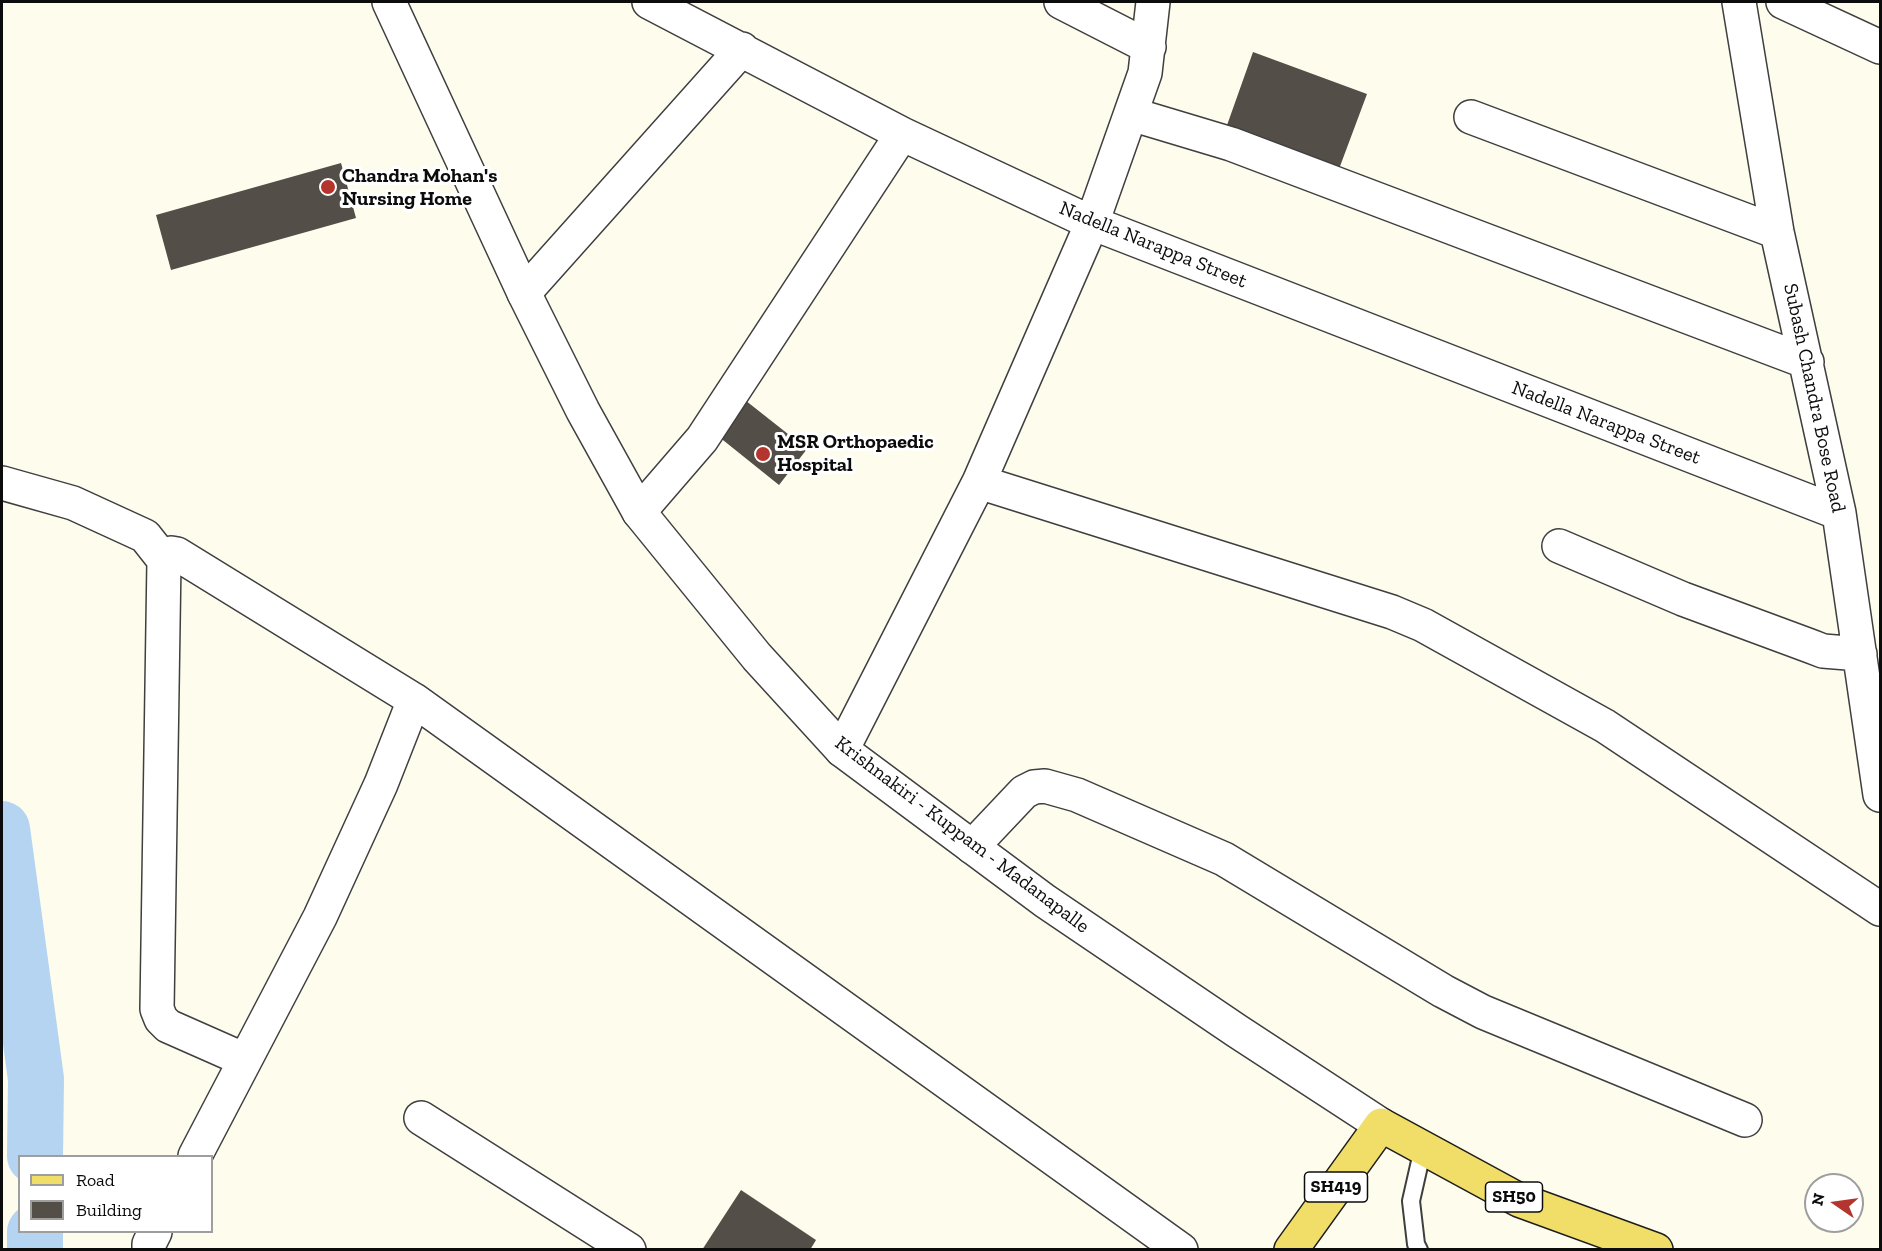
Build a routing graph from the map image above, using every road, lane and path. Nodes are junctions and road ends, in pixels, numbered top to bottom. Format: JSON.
{"nodes":[{"id":1,"x":389,"y":2,"type":"edge"},
{"id":2,"x":649,"y":2,"type":"edge"},
{"id":3,"x":1061,"y":2,"type":"edge"},
{"id":4,"x":1153,"y":2,"type":"edge"},
{"id":5,"x":1738,"y":2,"type":"edge"},
{"id":6,"x":1783,"y":2,"type":"edge"},
{"id":7,"x":1149,"y":47,"type":"junction"},
{"id":8,"x":1881,"y":47,"type":"edge"},
{"id":9,"x":741,"y":49,"type":"junction"},
{"id":10,"x":1131,"y":114,"type":"junction"},
{"id":11,"x":1471,"y":117,"type":"dead end"},
{"id":12,"x":902,"y":134,"type":"junction"},
{"id":13,"x":1092,"y":223,"type":"junction"},
{"id":14,"x":1777,"y":232,"type":"junction"},
{"id":15,"x":524,"y":293,"type":"junction"},
{"id":16,"x":1807,"y":363,"type":"junction"},
{"id":17,"x":979,"y":482,"type":"junction"},
{"id":18,"x":2,"y":483,"type":"edge"},
{"id":19,"x":639,"y":512,"type":"junction"},
{"id":20,"x":1839,"y":513,"type":"junction"},
{"id":21,"x":1559,"y":546,"type":"dead end"},
{"id":22,"x":164,"y":560,"type":"junction"},
{"id":23,"x":1860,"y":654,"type":"junction"},
{"id":24,"x":414,"y":700,"type":"junction"},
{"id":25,"x":842,"y":750,"type":"junction"},
{"id":26,"x":1881,"y":795,"type":"edge"},
{"id":27,"x":972,"y":847,"type":"junction"},
{"id":28,"x":1881,"y":909,"type":"edge"},
{"id":29,"x":245,"y":1060,"type":"junction"},
{"id":30,"x":421,"y":1118,"type":"dead end"},
{"id":31,"x":1745,"y":1120,"type":"dead end"},
{"id":32,"x":1381,"y":1125,"type":"junction"},
{"id":33,"x":1423,"y":1148,"type":"junction"},
{"id":34,"x":196,"y":1155,"type":"edge"},
{"id":35,"x":154,"y":1233,"type":"edge"},
{"id":36,"x":149,"y":1250,"type":"edge"},
{"id":37,"x":629,"y":1250,"type":"edge"},
{"id":38,"x":1181,"y":1250,"type":"edge"},
{"id":39,"x":1292,"y":1250,"type":"edge"},
{"id":40,"x":1419,"y":1250,"type":"edge"},
{"id":41,"x":1656,"y":1250,"type":"edge"}],
"edges":[{"from":1,"to":15,"type":"street","name":"Krishnakiri - Kuppam - Madanapalle"},
{"from":2,"to":9,"type":"street","name":"Nadella Narappa Street"},
{"from":3,"to":7,"type":"street"},
{"from":4,"to":7,"type":"street"},
{"from":5,"to":14,"type":"street","name":"Subash Chandra Bose Road"},
{"from":6,"to":8,"type":"street"},
{"from":7,"to":10,"type":"street"},
{"from":9,"to":12,"type":"street","name":"Nadella Narappa Street"},
{"from":9,"to":15,"type":"street"},
{"from":10,"to":13,"type":"street"},
{"from":10,"to":16,"type":"street"},
{"from":11,"to":14,"type":"street"},
{"from":12,"to":13,"type":"street","name":"Nadella Narappa Street"},
{"from":12,"to":19,"type":"street"},
{"from":13,"to":17,"type":"street"},
{"from":13,"to":20,"type":"street","name":"Nadella Narappa Street"},
{"from":14,"to":16,"type":"street","name":"Subash Chandra Bose Road"},
{"from":15,"to":19,"type":"street","name":"Krishnakiri - Kuppam - Madanapalle"},
{"from":16,"to":20,"type":"street","name":"Subash Chandra Bose Road"},
{"from":17,"to":25,"type":"street"},
{"from":17,"to":28,"type":"street"},
{"from":18,"to":22,"type":"street"},
{"from":19,"to":25,"type":"street","name":"Krishnakiri - Kuppam - Madanapalle"},
{"from":20,"to":23,"type":"street","name":"Subash Chandra Bose Road"},
{"from":21,"to":23,"type":"street"},
{"from":22,"to":24,"type":"street"},
{"from":22,"to":29,"type":"street"},
{"from":23,"to":26,"type":"street","name":"Subash Chandra Bose Road"},
{"from":24,"to":29,"type":"street"},
{"from":24,"to":38,"type":"street"},
{"from":25,"to":27,"type":"street","name":"Krishnakiri - Kuppam - Madanapalle"},
{"from":27,"to":31,"type":"street"},
{"from":27,"to":32,"type":"street","name":"Krishnakiri - Kuppam - Madanapalle"},
{"from":29,"to":34,"type":"street"},
{"from":30,"to":37,"type":"street"},
{"from":32,"to":33,"type":"main road","name":"Krishnakiri - Kuppam - Madanapalle","number":"SH50"},
{"from":32,"to":39,"type":"main road","number":"SH419"},
{"from":33,"to":40,"type":"lane"},
{"from":33,"to":41,"type":"main road","name":"Krishnakiri - Kuppam - Madanapalle","number":"SH50"},
{"from":35,"to":36,"type":"street"}]}
